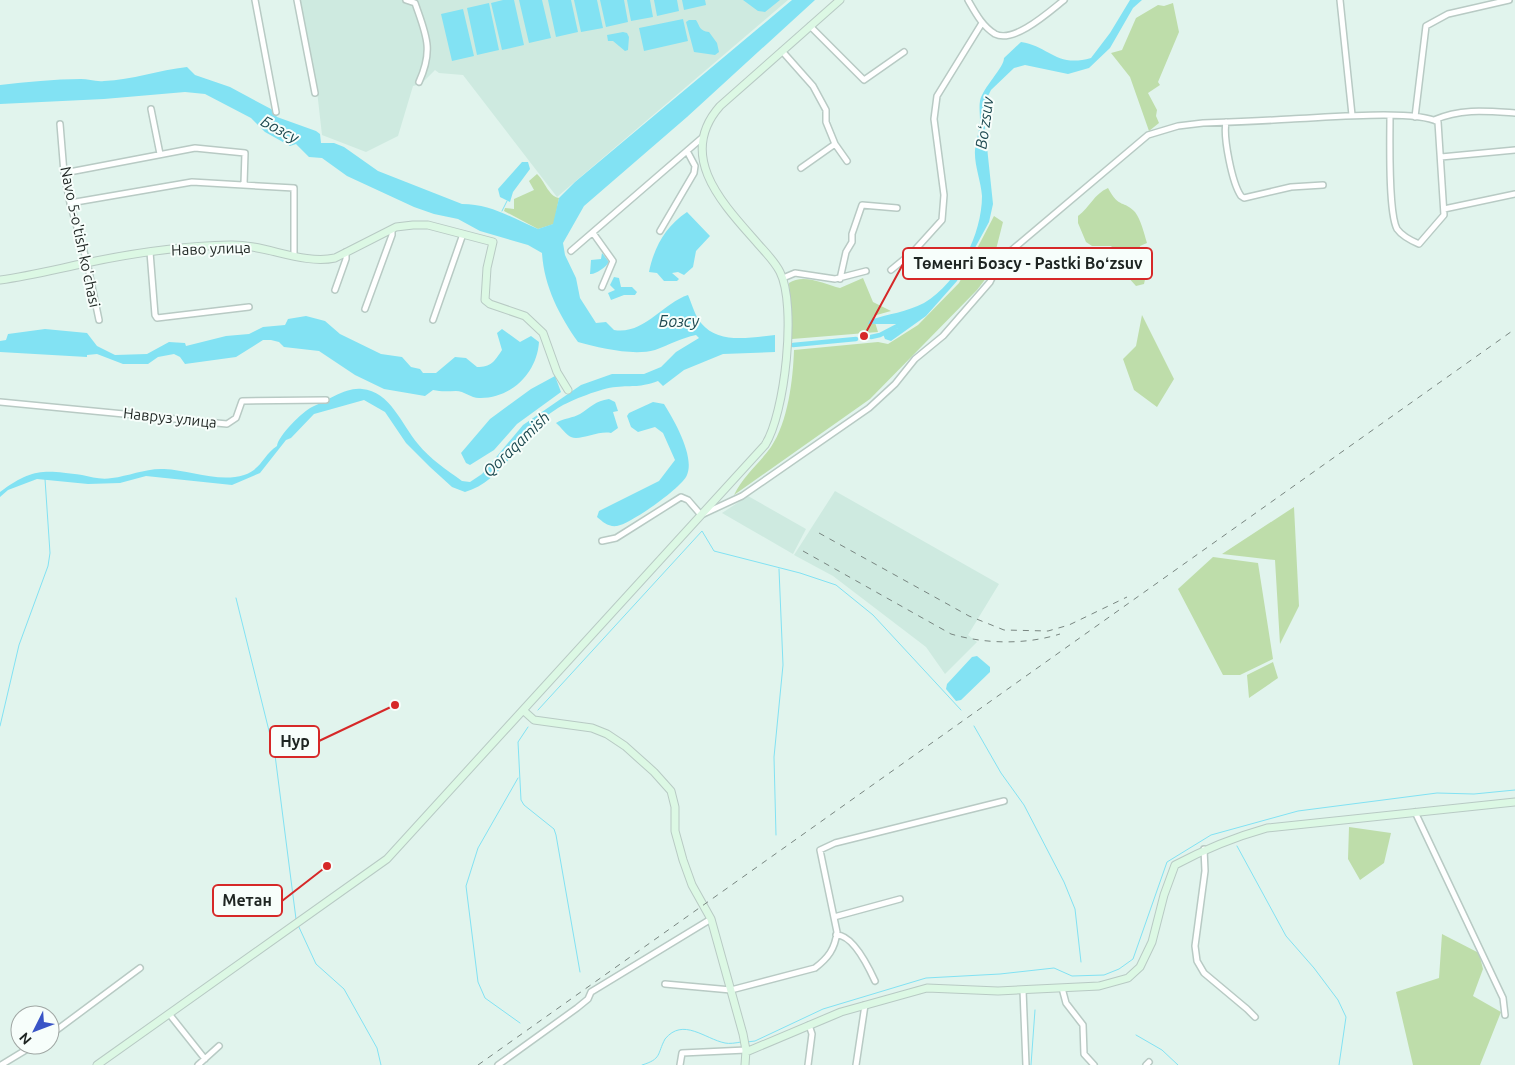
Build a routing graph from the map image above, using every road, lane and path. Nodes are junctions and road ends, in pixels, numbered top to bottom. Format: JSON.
{"nodes":[{"id":1,"x":255,"y":0,"type":"edge"},
{"id":2,"x":296,"y":0,"type":"edge"},
{"id":3,"x":406,"y":0,"type":"edge"},
{"id":4,"x":840,"y":0,"type":"edge"},
{"id":5,"x":968,"y":0,"type":"edge"},
{"id":6,"x":1064,"y":0,"type":"edge"},
{"id":7,"x":1340,"y":0,"type":"edge"},
{"id":8,"x":1473,"y":0,"type":"edge"},
{"id":9,"x":1509,"y":0,"type":"edge"},
{"id":10,"x":1472,"y":8,"type":"junction"},
{"id":11,"x":982,"y":23,"type":"junction"},
{"id":12,"x":810,"y":26,"type":"junction"},
{"id":13,"x":782,"y":50,"type":"junction"},
{"id":14,"x":904,"y":52,"type":"dead end"},
{"id":15,"x":419,"y":82,"type":"dead end"},
{"id":16,"x":315,"y":93,"type":"dead end"},
{"id":17,"x":151,"y":109,"type":"dead end"},
{"id":18,"x":276,"y":112,"type":"dead end"},
{"id":19,"x":1515,"y":113,"type":"edge"},
{"id":20,"x":1352,"y":115,"type":"junction"},
{"id":21,"x":1390,"y":116,"type":"junction"},
{"id":22,"x":1415,"y":117,"type":"junction"},
{"id":23,"x":1434,"y":120,"type":"junction"},
{"id":24,"x":1226,"y":122,"type":"junction"},
{"id":25,"x":60,"y":124,"type":"dead end"},
{"id":26,"x":703,"y":137,"type":"junction"},
{"id":27,"x":835,"y":144,"type":"junction"},
{"id":28,"x":1515,"y":150,"type":"edge"},
{"id":29,"x":687,"y":151,"type":"junction"},
{"id":30,"x":160,"y":154,"type":"junction"},
{"id":31,"x":1441,"y":157,"type":"junction"},
{"id":32,"x":847,"y":161,"type":"dead end"},
{"id":33,"x":801,"y":168,"type":"dead end"},
{"id":34,"x":64,"y":173,"type":"junction"},
{"id":35,"x":244,"y":184,"type":"junction"},
{"id":36,"x":1324,"y":185,"type":"dead end"},
{"id":37,"x":1515,"y":194,"type":"edge"},
{"id":38,"x":70,"y":203,"type":"junction"},
{"id":39,"x":897,"y":208,"type":"dead end"},
{"id":40,"x":1444,"y":209,"type":"junction"},
{"id":41,"x":392,"y":230,"type":"junction"},
{"id":42,"x":660,"y":231,"type":"dead end"},
{"id":43,"x":593,"y":233,"type":"junction"},
{"id":44,"x":463,"y":234,"type":"junction"},
{"id":45,"x":571,"y":251,"type":"dead end"},
{"id":46,"x":150,"y":252,"type":"junction"},
{"id":47,"x":346,"y":252,"type":"junction"},
{"id":48,"x":294,"y":254,"type":"junction"},
{"id":49,"x":87,"y":262,"type":"junction"},
{"id":50,"x":891,"y":270,"type":"dead end"},
{"id":51,"x":866,"y":271,"type":"dead end"},
{"id":52,"x":783,"y":278,"type":"junction"},
{"id":53,"x":840,"y":279,"type":"junction"},
{"id":54,"x":0,"y":280,"type":"edge"},
{"id":55,"x":602,"y":287,"type":"dead end"},
{"id":56,"x":334,"y":290,"type":"dead end"},
{"id":57,"x":249,"y":307,"type":"dead end"},
{"id":58,"x":365,"y":309,"type":"dead end"},
{"id":59,"x":98,"y":320,"type":"dead end"},
{"id":60,"x":433,"y":320,"type":"dead end"},
{"id":61,"x":568,"y":390,"type":"dead end"},
{"id":62,"x":326,"y":400,"type":"dead end"},
{"id":63,"x":0,"y":402,"type":"edge"},
{"id":64,"x":701,"y":515,"type":"junction"},
{"id":65,"x":602,"y":541,"type":"dead end"},
{"id":66,"x":524,"y":711,"type":"junction"},
{"id":67,"x":516,"y":720,"type":"junction"},
{"id":68,"x":534,"y":720,"type":"junction"},
{"id":69,"x":1004,"y":801,"type":"dead end"},
{"id":70,"x":1515,"y":802,"type":"edge"},
{"id":71,"x":1414,"y":812,"type":"junction"},
{"id":72,"x":1204,"y":849,"type":"junction"},
{"id":73,"x":900,"y":899,"type":"dead end"},
{"id":74,"x":834,"y":916,"type":"junction"},
{"id":75,"x":711,"y":919,"type":"junction"},
{"id":76,"x":836,"y":935,"type":"junction"},
{"id":77,"x":140,"y":968,"type":"dead end"},
{"id":78,"x":875,"y":981,"type":"dead end"},
{"id":79,"x":665,"y":984,"type":"dead end"},
{"id":80,"x":1062,"y":988,"type":"junction"},
{"id":81,"x":731,"y":990,"type":"junction"},
{"id":82,"x":1023,"y":990,"type":"junction"},
{"id":83,"x":864,"y":1005,"type":"junction"},
{"id":84,"x":170,"y":1015,"type":"junction"},
{"id":85,"x":1505,"y":1015,"type":"dead end"},
{"id":86,"x":1255,"y":1017,"type":"dead end"},
{"id":87,"x":809,"y":1025,"type":"junction"},
{"id":88,"x":60,"y":1028,"type":"edge"},
{"id":89,"x":218,"y":1046,"type":"dead end"},
{"id":90,"x":746,"y":1051,"type":"junction"},
{"id":91,"x":18,"y":1055,"type":"edge"},
{"id":92,"x":205,"y":1059,"type":"junction"},
{"id":93,"x":1,"y":1065,"type":"edge"},
{"id":94,"x":96,"y":1065,"type":"edge"},
{"id":95,"x":198,"y":1065,"type":"edge"},
{"id":96,"x":498,"y":1065,"type":"edge"},
{"id":97,"x":680,"y":1065,"type":"edge"},
{"id":98,"x":745,"y":1065,"type":"edge"},
{"id":99,"x":808,"y":1065,"type":"edge"},
{"id":100,"x":856,"y":1065,"type":"edge"},
{"id":101,"x":1026,"y":1065,"type":"edge"},
{"id":102,"x":1094,"y":1065,"type":"edge"}],
"edges":[{"from":1,"to":18,"type":"street"},
{"from":2,"to":16,"type":"street"},
{"from":3,"to":15,"type":"street"},
{"from":4,"to":12,"type":"main road"},
{"from":5,"to":11,"type":"street"},
{"from":6,"to":11,"type":"street"},
{"from":7,"to":20,"type":"street"},
{"from":8,"to":10,"type":"street"},
{"from":9,"to":10,"type":"street"},
{"from":10,"to":22,"type":"street"},
{"from":11,"to":50,"type":"street"},
{"from":12,"to":13,"type":"main road"},
{"from":12,"to":14,"type":"street"},
{"from":13,"to":26,"type":"main road"},
{"from":13,"to":27,"type":"street"},
{"from":17,"to":30,"type":"street"},
{"from":19,"to":23,"type":"street"},
{"from":20,"to":21,"type":"street"},
{"from":20,"to":24,"type":"street"},
{"from":21,"to":22,"type":"street"},
{"from":21,"to":40,"type":"street"},
{"from":22,"to":23,"type":"street"},
{"from":23,"to":31,"type":"street"},
{"from":24,"to":36,"type":"street"},
{"from":24,"to":64,"type":"street"},
{"from":25,"to":34,"type":"street","name":"Navo 5-o'tish ko'chasi"},
{"from":26,"to":29,"type":"street"},
{"from":26,"to":52,"type":"main road"},
{"from":27,"to":32,"type":"street"},
{"from":27,"to":33,"type":"street"},
{"from":28,"to":31,"type":"street"},
{"from":29,"to":42,"type":"street"},
{"from":29,"to":43,"type":"street"},
{"from":30,"to":34,"type":"street"},
{"from":30,"to":35,"type":"street"},
{"from":31,"to":40,"type":"street"},
{"from":34,"to":38,"type":"street","name":"Navo 5-o'tish ko'chasi"},
{"from":35,"to":38,"type":"street"},
{"from":35,"to":48,"type":"street"},
{"from":37,"to":40,"type":"street"},
{"from":38,"to":49,"type":"street","name":"Navo 5-o'tish ko'chasi"},
{"from":39,"to":53,"type":"street"},
{"from":41,"to":44,"type":"main road","name":"Наво улица"},
{"from":41,"to":47,"type":"main road","name":"Наво улица"},
{"from":41,"to":58,"type":"street"},
{"from":43,"to":45,"type":"street"},
{"from":43,"to":55,"type":"street"},
{"from":44,"to":60,"type":"street"},
{"from":44,"to":61,"type":"main road","name":"Наво улица"},
{"from":46,"to":48,"type":"main road","name":"Наво улица"},
{"from":46,"to":49,"type":"main road","name":"Наво улица"},
{"from":46,"to":57,"type":"street"},
{"from":47,"to":48,"type":"main road","name":"Наво улица"},
{"from":47,"to":56,"type":"street"},
{"from":49,"to":54,"type":"main road","name":"Наво улица"},
{"from":49,"to":59,"type":"street","name":"Navo 5-o'tish ko'chasi"},
{"from":51,"to":53,"type":"street"},
{"from":52,"to":53,"type":"street"},
{"from":52,"to":64,"type":"main road"},
{"from":62,"to":63,"type":"street","name":"Навруз улица"},
{"from":64,"to":65,"type":"street"},
{"from":64,"to":66,"type":"main road"},
{"from":66,"to":67,"type":"main road"},
{"from":66,"to":68,"type":"main road"},
{"from":67,"to":68,"type":"main road"},
{"from":67,"to":84,"type":"main road"},
{"from":68,"to":75,"type":"main road"},
{"from":69,"to":74,"type":"street"},
{"from":70,"to":71,"type":"main road"},
{"from":71,"to":72,"type":"main road"},
{"from":71,"to":85,"type":"street"},
{"from":72,"to":80,"type":"main road"},
{"from":72,"to":86,"type":"street"},
{"from":73,"to":74,"type":"street"},
{"from":74,"to":76,"type":"street"},
{"from":75,"to":81,"type":"main road"},
{"from":75,"to":96,"type":"street"},
{"from":76,"to":78,"type":"street"},
{"from":76,"to":81,"type":"street"},
{"from":77,"to":88,"type":"street"},
{"from":79,"to":81,"type":"street"},
{"from":80,"to":82,"type":"main road"},
{"from":80,"to":102,"type":"street"},
{"from":81,"to":90,"type":"main road"},
{"from":82,"to":83,"type":"main road"},
{"from":82,"to":101,"type":"street"},
{"from":83,"to":87,"type":"main road"},
{"from":83,"to":100,"type":"street"},
{"from":84,"to":92,"type":"street"},
{"from":84,"to":94,"type":"main road"},
{"from":87,"to":90,"type":"main road"},
{"from":87,"to":99,"type":"street"},
{"from":89,"to":92,"type":"street"},
{"from":90,"to":97,"type":"street"},
{"from":90,"to":98,"type":"main road"},
{"from":91,"to":93,"type":"street"},
{"from":92,"to":95,"type":"street"}]}
